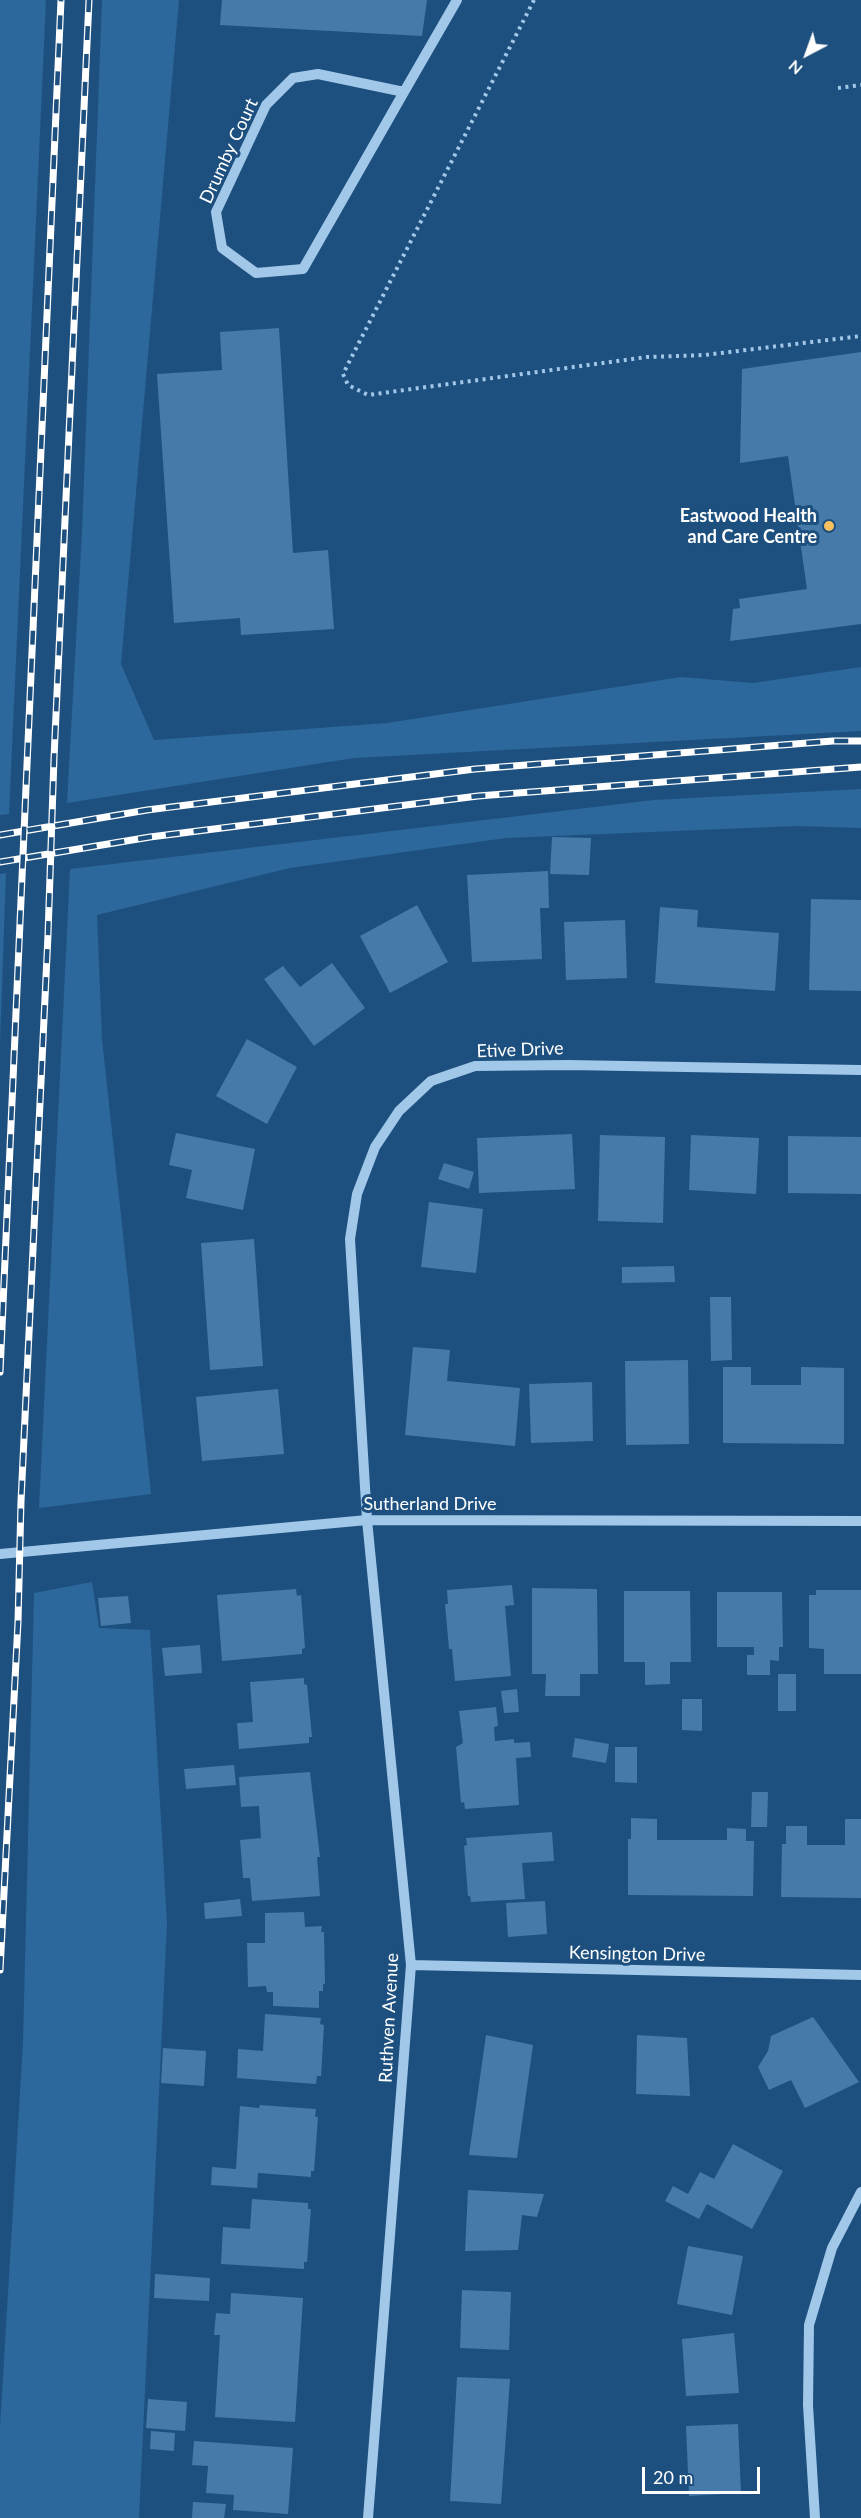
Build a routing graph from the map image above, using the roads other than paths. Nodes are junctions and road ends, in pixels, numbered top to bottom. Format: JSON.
{"nodes":[{"id":1,"x":457,"y":0,"type":"edge"},
{"id":2,"x":404,"y":93,"type":"junction"},
{"id":3,"x":861,"y":1070,"type":"edge"},
{"id":4,"x":367,"y":1520,"type":"junction"},
{"id":5,"x":861,"y":1521,"type":"edge"},
{"id":6,"x":0,"y":1554,"type":"edge"},
{"id":7,"x":411,"y":1965,"type":"junction"},
{"id":8,"x":861,"y":1976,"type":"edge"},
{"id":9,"x":861,"y":2192,"type":"edge"},
{"id":10,"x":368,"y":2518,"type":"edge"},
{"id":11,"x":815,"y":2518,"type":"edge"}],
"edges":[{"from":1,"to":2,"type":"street","name":"Drumby Court"},
{"from":2,"to":2,"type":"street","name":"Drumby Court"},
{"from":3,"to":4,"type":"street","name":"Etive Drive"},
{"from":4,"to":5,"type":"street","name":"Sutherland Drive"},
{"from":4,"to":6,"type":"street","name":"Sutherland Drive"},
{"from":4,"to":7,"type":"street","name":"Ruthven Avenue"},
{"from":7,"to":8,"type":"street","name":"Kensington Drive"},
{"from":7,"to":10,"type":"street","name":"Ruthven Avenue"},
{"from":9,"to":11,"type":"street"}]}
